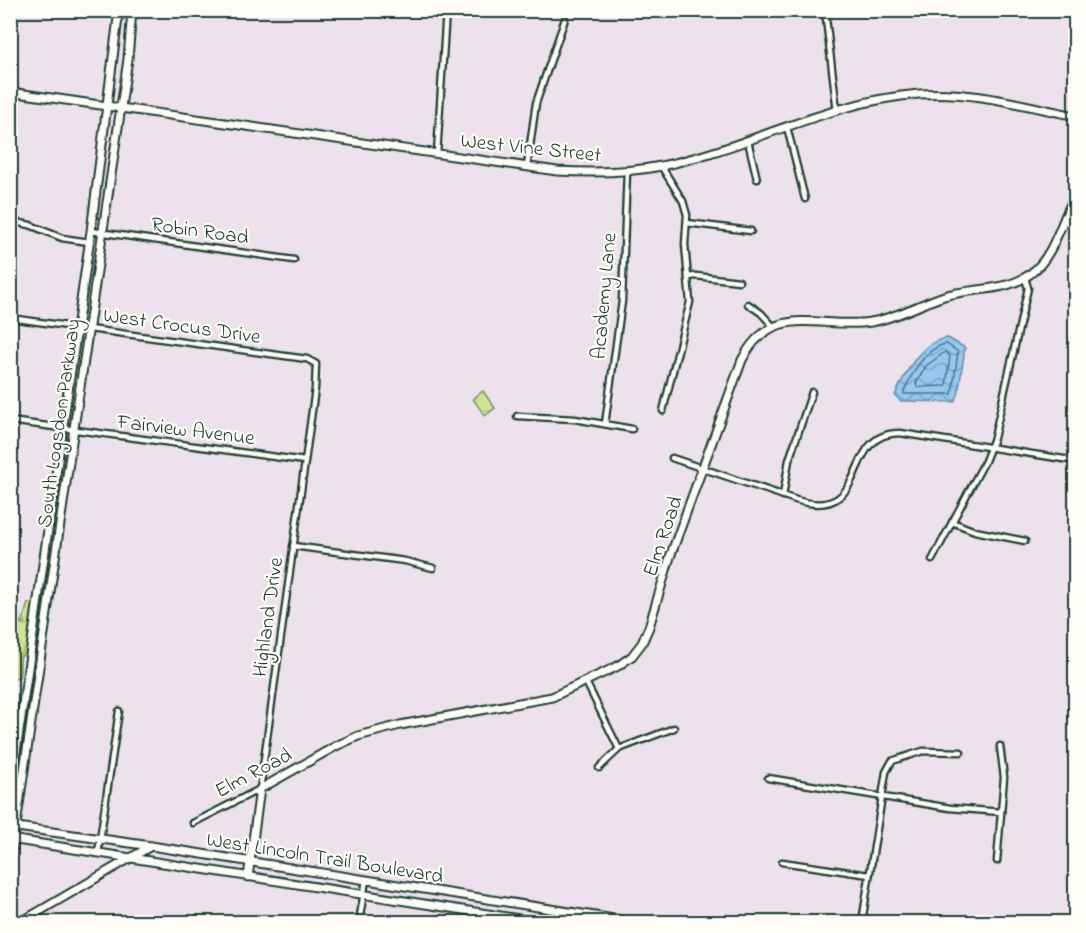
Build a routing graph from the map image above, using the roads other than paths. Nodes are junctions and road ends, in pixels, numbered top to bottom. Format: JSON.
{"nodes":[{"id":1,"x":119,"y":10,"type":"edge"},
{"id":2,"x":132,"y":10,"type":"edge"},
{"id":3,"x":446,"y":10,"type":"edge"},
{"id":4,"x":836,"y":10,"type":"edge"},
{"id":5,"x":825,"y":11,"type":"edge"},
{"id":6,"x":565,"y":19,"type":"dead end"},
{"id":7,"x":10,"y":92,"type":"edge"},
{"id":8,"x":107,"y":106,"type":"junction"},
{"id":9,"x":120,"y":108,"type":"junction"},
{"id":10,"x":837,"y":111,"type":"junction"},
{"id":11,"x":1076,"y":116,"type":"edge"},
{"id":12,"x":787,"y":127,"type":"junction"},
{"id":13,"x":748,"y":141,"type":"junction"},
{"id":14,"x":437,"y":154,"type":"junction"},
{"id":15,"x":661,"y":166,"type":"junction"},
{"id":16,"x":527,"y":167,"type":"junction"},
{"id":17,"x":627,"y":171,"type":"junction"},
{"id":18,"x":757,"y":179,"type":"dead end"},
{"id":19,"x":1076,"y":195,"type":"edge"},
{"id":20,"x":805,"y":199,"type":"dead end"},
{"id":21,"x":1072,"y":208,"type":"edge"},
{"id":22,"x":10,"y":222,"type":"edge"},
{"id":23,"x":687,"y":224,"type":"junction"},
{"id":24,"x":91,"y":231,"type":"junction"},
{"id":25,"x":751,"y":231,"type":"dead end"},
{"id":26,"x":101,"y":233,"type":"junction"},
{"id":27,"x":89,"y":242,"type":"junction"},
{"id":28,"x":294,"y":260,"type":"dead end"},
{"id":29,"x":688,"y":277,"type":"junction"},
{"id":30,"x":1025,"y":278,"type":"junction"},
{"id":31,"x":739,"y":281,"type":"dead end"},
{"id":32,"x":748,"y":304,"type":"dead end"},
{"id":33,"x":10,"y":318,"type":"edge"},
{"id":34,"x":773,"y":326,"type":"junction"},
{"id":35,"x":78,"y":327,"type":"junction"},
{"id":36,"x":88,"y":329,"type":"junction"},
{"id":37,"x":314,"y":362,"type":"joint"},
{"id":38,"x":812,"y":392,"type":"dead end"},
{"id":39,"x":663,"y":411,"type":"dead end"},
{"id":40,"x":518,"y":416,"type":"dead end"},
{"id":41,"x":10,"y":421,"type":"edge"},
{"id":42,"x":605,"y":424,"type":"junction"},
{"id":43,"x":632,"y":429,"type":"dead end"},
{"id":44,"x":63,"y":430,"type":"junction"},
{"id":45,"x":73,"y":431,"type":"junction"},
{"id":46,"x":991,"y":447,"type":"junction"},
{"id":47,"x":672,"y":458,"type":"dead end"},
{"id":48,"x":305,"y":461,"type":"junction"},
{"id":49,"x":1076,"y":461,"type":"edge"},
{"id":50,"x":703,"y":468,"type":"junction"},
{"id":51,"x":783,"y":496,"type":"junction"},
{"id":52,"x":952,"y":522,"type":"junction"},
{"id":53,"x":47,"y":536,"type":"junction"},
{"id":54,"x":59,"y":537,"type":"junction"},
{"id":55,"x":1025,"y":541,"type":"dead end"},
{"id":56,"x":293,"y":546,"type":"junction"},
{"id":57,"x":932,"y":560,"type":"dead end"},
{"id":58,"x":433,"y":568,"type":"dead end"},
{"id":59,"x":35,"y":625,"type":"junction"},
{"id":60,"x":45,"y":627,"type":"junction"},
{"id":61,"x":586,"y":682,"type":"junction"},
{"id":62,"x":119,"y":711,"type":"dead end"},
{"id":63,"x":674,"y":728,"type":"dead end"},
{"id":64,"x":1000,"y":746,"type":"dead end"},
{"id":65,"x":619,"y":749,"type":"junction"},
{"id":66,"x":961,"y":752,"type":"dead end"},
{"id":67,"x":598,"y":768,"type":"dead end"},
{"id":68,"x":768,"y":778,"type":"dead end"},
{"id":69,"x":260,"y":789,"type":"junction"},
{"id":70,"x":10,"y":794,"type":"edge"},
{"id":71,"x":883,"y":797,"type":"junction"},
{"id":72,"x":1001,"y":812,"type":"junction"},
{"id":73,"x":193,"y":823,"type":"dead end"},
{"id":74,"x":13,"y":827,"type":"edge"},
{"id":75,"x":12,"y":840,"type":"edge"},
{"id":76,"x":100,"y":840,"type":"junction"},
{"id":77,"x":151,"y":846,"type":"junction"},
{"id":78,"x":98,"y":853,"type":"junction"},
{"id":79,"x":133,"y":858,"type":"junction"},
{"id":80,"x":997,"y":861,"type":"dead end"},
{"id":81,"x":250,"y":862,"type":"junction"},
{"id":82,"x":782,"y":862,"type":"dead end"},
{"id":83,"x":10,"y":866,"type":"edge"},
{"id":84,"x":869,"y":875,"type":"junction"},
{"id":85,"x":248,"y":877,"type":"junction"},
{"id":86,"x":366,"y":880,"type":"junction"},
{"id":87,"x":364,"y":895,"type":"junction"},
{"id":88,"x":21,"y":922,"type":"edge"},
{"id":89,"x":359,"y":922,"type":"edge"},
{"id":90,"x":539,"y":922,"type":"edge"},
{"id":91,"x":633,"y":922,"type":"edge"},
{"id":92,"x":862,"y":922,"type":"edge"}],
"edges":[{"from":1,"to":8,"type":"main road","name":"South Logsdon Parkway"},
{"from":2,"to":9,"type":"main road","name":"South Logsdon Parkway"},
{"from":3,"to":14,"type":"street"},
{"from":4,"to":5,"type":"street"},
{"from":5,"to":10,"type":"street"},
{"from":6,"to":16,"type":"street"},
{"from":7,"to":8,"type":"main road","name":"West Vine Street"},
{"from":8,"to":9,"type":"main road","name":"West Vine Street"},
{"from":8,"to":24,"type":"main road","name":"South Logsdon Parkway"},
{"from":9,"to":14,"type":"main road","name":"West Vine Street"},
{"from":9,"to":26,"type":"main road","name":"South Logsdon Parkway"},
{"from":10,"to":11,"type":"main road","name":"West Vine Street"},
{"from":10,"to":12,"type":"main road","name":"West Vine Street"},
{"from":12,"to":13,"type":"main road","name":"West Vine Street"},
{"from":12,"to":20,"type":"street"},
{"from":13,"to":15,"type":"main road","name":"West Vine Street"},
{"from":13,"to":18,"type":"street"},
{"from":14,"to":16,"type":"main road","name":"West Vine Street"},
{"from":15,"to":17,"type":"main road","name":"West Vine Street"},
{"from":15,"to":23,"type":"street"},
{"from":16,"to":17,"type":"main road","name":"West Vine Street"},
{"from":17,"to":42,"type":"street","name":"Academy Lane"},
{"from":19,"to":21,"type":"main road"},
{"from":21,"to":30,"type":"main road"},
{"from":22,"to":27,"type":"street"},
{"from":23,"to":25,"type":"street"},
{"from":23,"to":29,"type":"street"},
{"from":24,"to":26,"type":"street","name":"Robin Road"},
{"from":24,"to":27,"type":"main road","name":"South Logsdon Parkway"},
{"from":26,"to":28,"type":"street","name":"Robin Road"},
{"from":26,"to":36,"type":"main road","name":"South Logsdon Parkway"},
{"from":27,"to":35,"type":"main road","name":"South Logsdon Parkway"},
{"from":29,"to":31,"type":"street"},
{"from":29,"to":39,"type":"street"},
{"from":30,"to":34,"type":"main road"},
{"from":30,"to":46,"type":"street"},
{"from":32,"to":34,"type":"street"},
{"from":33,"to":35,"type":"street","name":"West Crocus Drive"},
{"from":34,"to":50,"type":"main road","name":"Elm Road"},
{"from":35,"to":36,"type":"street","name":"West Crocus Drive"},
{"from":35,"to":44,"type":"main road","name":"South Logsdon Parkway"},
{"from":36,"to":37,"type":"street","name":"West Crocus Drive"},
{"from":36,"to":45,"type":"main road","name":"South Logsdon Parkway"},
{"from":37,"to":48,"type":"street","name":"Highland Drive"},
{"from":38,"to":51,"type":"street"},
{"from":40,"to":42,"type":"street"},
{"from":41,"to":44,"type":"street","name":"Fairview Avenue"},
{"from":42,"to":43,"type":"street"},
{"from":44,"to":45,"type":"street","name":"Fairview Avenue"},
{"from":44,"to":53,"type":"main road","name":"South Logsdon Parkway"},
{"from":45,"to":48,"type":"street","name":"Fairview Avenue"},
{"from":45,"to":54,"type":"main road","name":"South Logsdon Parkway"},
{"from":46,"to":49,"type":"street"},
{"from":46,"to":51,"type":"street"},
{"from":46,"to":52,"type":"street"},
{"from":47,"to":50,"type":"street"},
{"from":48,"to":56,"type":"street","name":"Highland Drive"},
{"from":50,"to":51,"type":"street"},
{"from":50,"to":61,"type":"main road","name":"Elm Road"},
{"from":52,"to":55,"type":"street"},
{"from":52,"to":57,"type":"street"},
{"from":53,"to":54,"type":"street"},
{"from":53,"to":59,"type":"main road","name":"South Logsdon Parkway"},
{"from":54,"to":60,"type":"main road","name":"South Logsdon Parkway"},
{"from":56,"to":58,"type":"street"},
{"from":56,"to":69,"type":"street","name":"Highland Drive"},
{"from":59,"to":60,"type":"street"},
{"from":59,"to":70,"type":"main road","name":"South Logsdon Parkway"},
{"from":60,"to":74,"type":"main road","name":"South Logsdon Parkway"},
{"from":61,"to":65,"type":"street"},
{"from":61,"to":69,"type":"main road","name":"Elm Road"},
{"from":62,"to":76,"type":"street"},
{"from":63,"to":65,"type":"street"},
{"from":64,"to":72,"type":"street"},
{"from":65,"to":67,"type":"street"},
{"from":66,"to":71,"type":"street"},
{"from":68,"to":71,"type":"street"},
{"from":69,"to":73,"type":"street","name":"Elm Road"},
{"from":69,"to":81,"type":"main road","name":"Highland Drive"},
{"from":71,"to":72,"type":"street"},
{"from":71,"to":84,"type":"street"},
{"from":72,"to":80,"type":"street"},
{"from":74,"to":75,"type":"main road","name":"South Logsdon Parkway"},
{"from":74,"to":76,"type":"main road","name":"West Lincoln Trail Boulevard"},
{"from":75,"to":78,"type":"main road","name":"West Lincoln Trail Boulevard"},
{"from":75,"to":83,"type":"main road","name":"South Logsdon Parkway"},
{"from":76,"to":77,"type":"main road","name":"West Lincoln Trail Boulevard"},
{"from":76,"to":78,"type":"street"},
{"from":77,"to":79,"type":"main road"},
{"from":77,"to":81,"type":"main road","name":"West Lincoln Trail Boulevard"},
{"from":78,"to":79,"type":"main road","name":"West Lincoln Trail Boulevard"},
{"from":79,"to":85,"type":"main road","name":"West Lincoln Trail Boulevard"},
{"from":79,"to":88,"type":"main road"},
{"from":81,"to":85,"type":"main road","name":"Highland Drive"},
{"from":81,"to":86,"type":"main road","name":"West Lincoln Trail Boulevard"},
{"from":82,"to":84,"type":"street"},
{"from":84,"to":92,"type":"street"},
{"from":85,"to":87,"type":"main road","name":"West Lincoln Trail Boulevard"},
{"from":86,"to":87,"type":"street"},
{"from":86,"to":91,"type":"main road","name":"West Lincoln Trail Boulevard"},
{"from":87,"to":89,"type":"street"},
{"from":87,"to":90,"type":"main road","name":"West Lincoln Trail Boulevard"}]}
